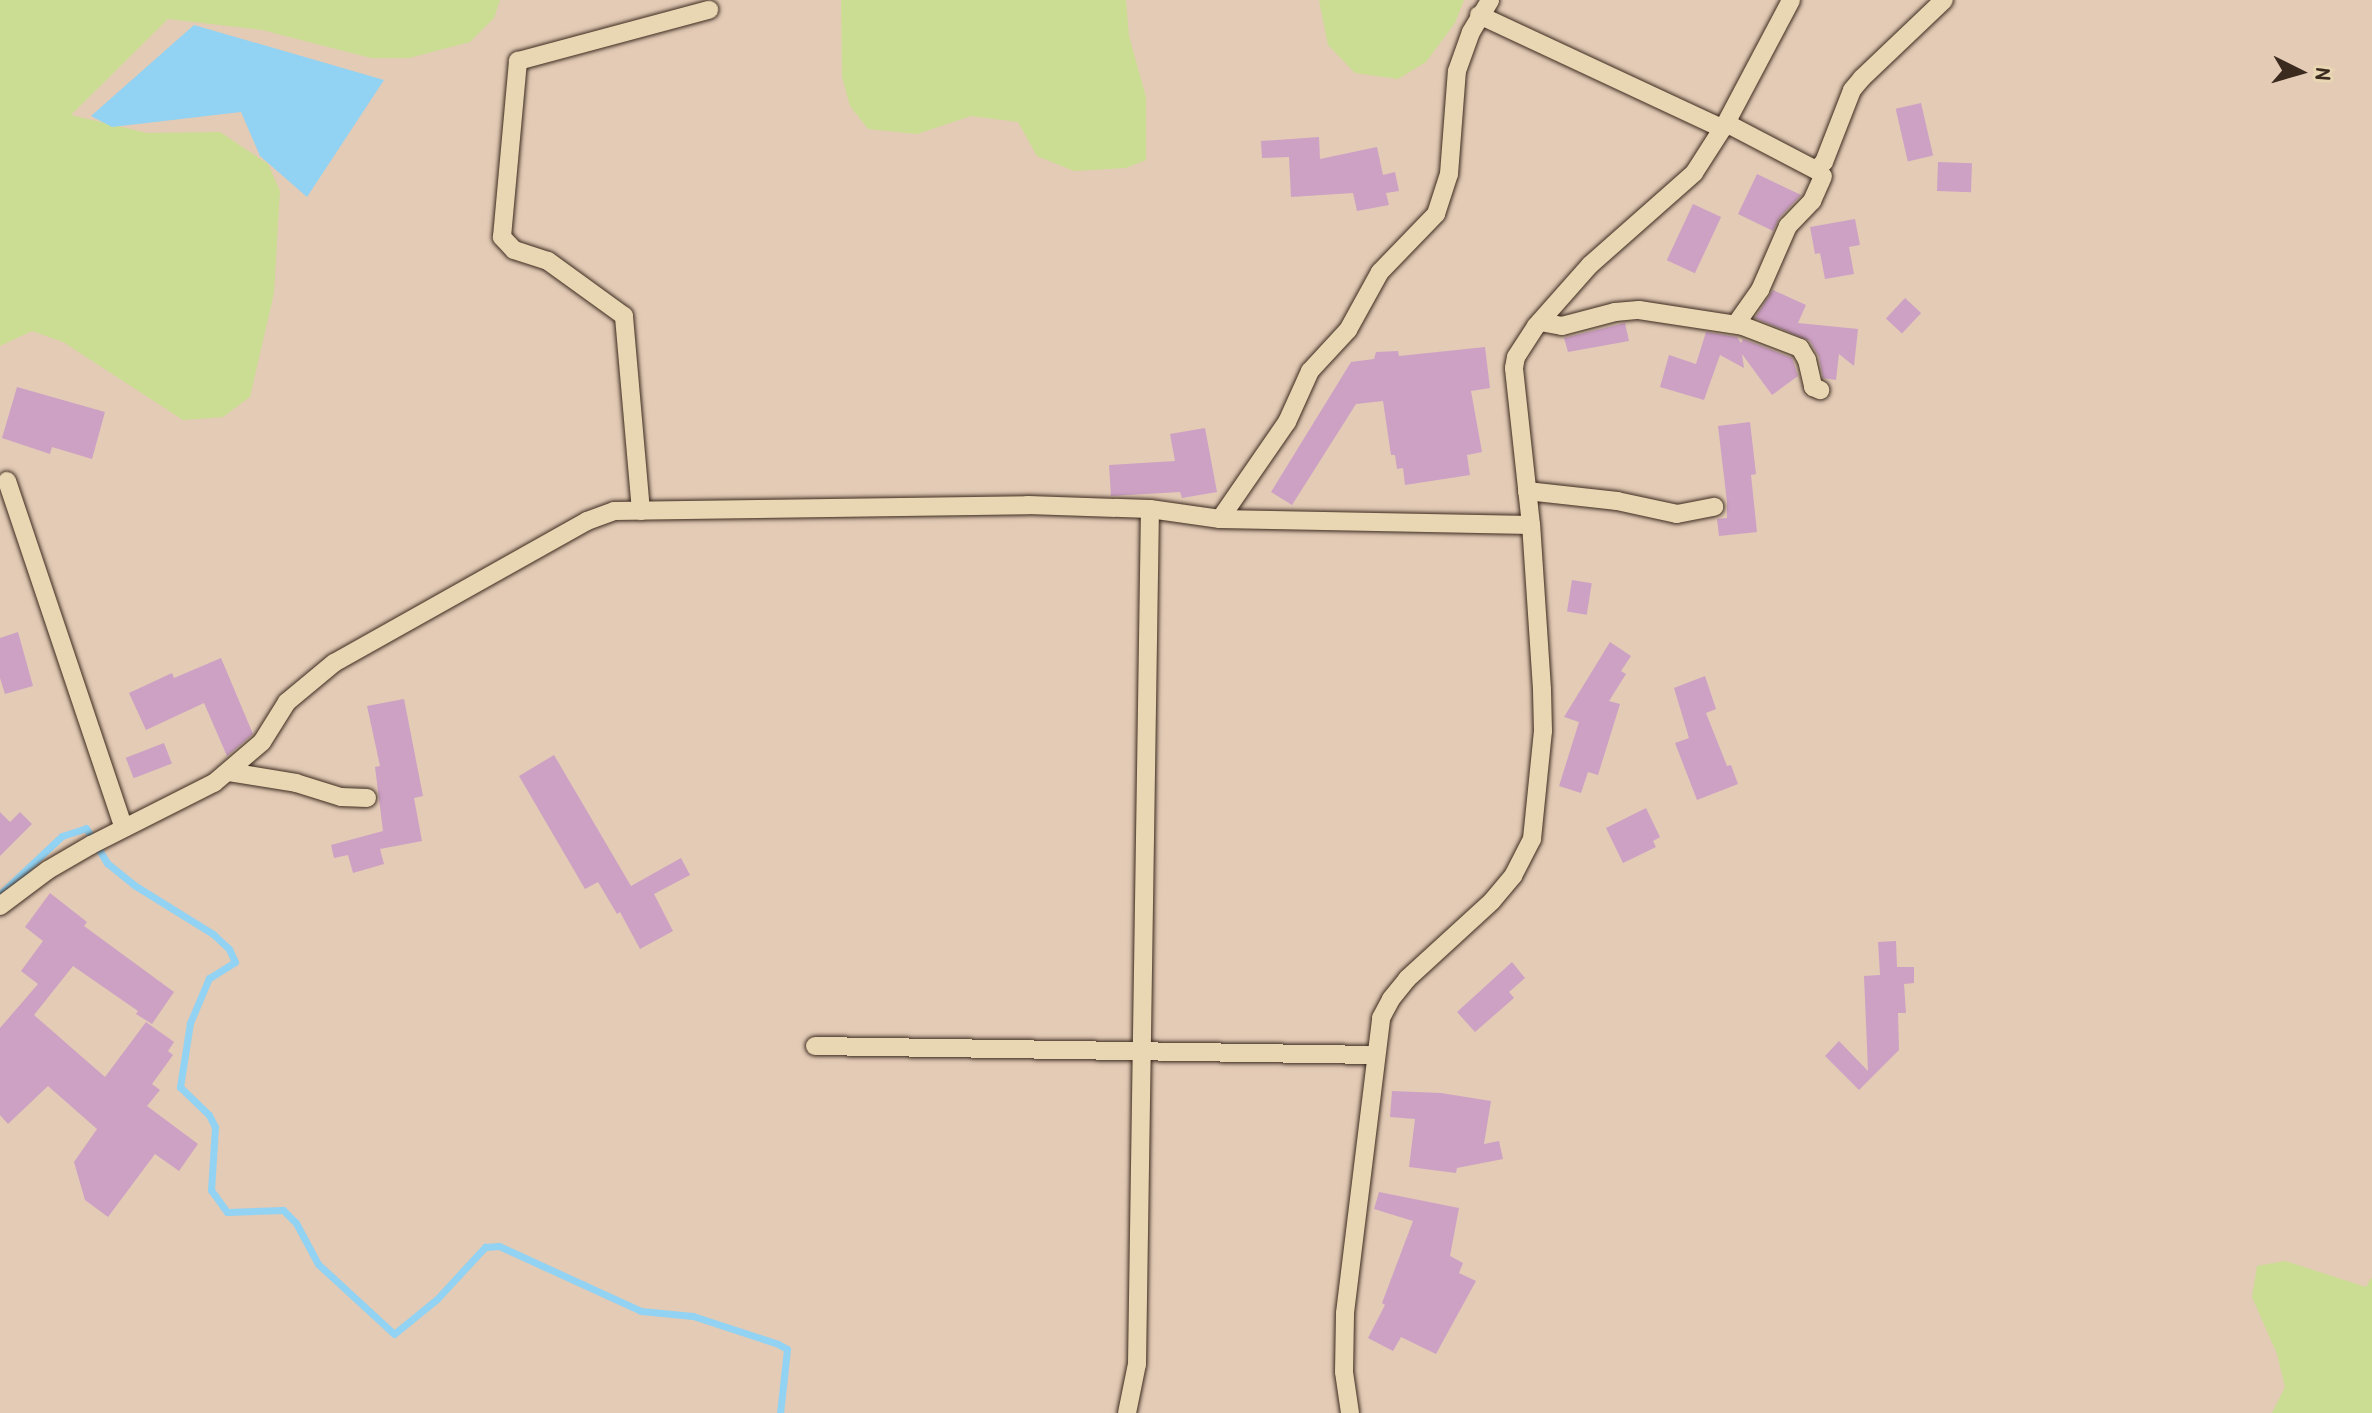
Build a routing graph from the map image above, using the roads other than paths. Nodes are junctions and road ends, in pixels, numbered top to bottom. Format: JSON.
{"nodes":[{"id":1,"x":1791,"y":0,"type":"edge"},
{"id":2,"x":1944,"y":0,"type":"edge"},
{"id":3,"x":1484,"y":8,"type":"edge"},
{"id":4,"x":709,"y":10,"type":"dead end"},
{"id":5,"x":1724,"y":126,"type":"junction"},
{"id":6,"x":1823,"y":176,"type":"dead end"},
{"id":7,"x":1540,"y":322,"type":"junction"},
{"id":8,"x":1736,"y":324,"type":"junction"},
{"id":9,"x":1820,"y":390,"type":"dead end"},
{"id":10,"x":7,"y":481,"type":"dead end"},
{"id":11,"x":1527,"y":491,"type":"junction"},
{"id":12,"x":1714,"y":507,"type":"dead end"},
{"id":13,"x":1150,"y":509,"type":"junction"},
{"id":14,"x":641,"y":511,"type":"junction"},
{"id":15,"x":1220,"y":519,"type":"junction"},
{"id":16,"x":1531,"y":525,"type":"junction"},
{"id":17,"x":229,"y":772,"type":"junction"},
{"id":18,"x":367,"y":798,"type":"dead end"},
{"id":19,"x":124,"y":828,"type":"junction"},
{"id":20,"x":0,"y":906,"type":"edge"},
{"id":21,"x":815,"y":1046,"type":"dead end"},
{"id":22,"x":1139,"y":1050,"type":"junction"},
{"id":23,"x":1374,"y":1055,"type":"junction"},
{"id":24,"x":1127,"y":1413,"type":"edge"},
{"id":25,"x":1350,"y":1413,"type":"edge"}],
"edges":[{"from":1,"to":5,"type":"street"},
{"from":2,"to":5,"type":"street"},
{"from":3,"to":5,"type":"street"},
{"from":3,"to":15,"type":"street"},
{"from":4,"to":14,"type":"street"},
{"from":5,"to":7,"type":"street"},
{"from":6,"to":8,"type":"street"},
{"from":7,"to":8,"type":"street"},
{"from":7,"to":11,"type":"street"},
{"from":8,"to":9,"type":"street"},
{"from":10,"to":19,"type":"street"},
{"from":11,"to":12,"type":"street"},
{"from":11,"to":16,"type":"street"},
{"from":13,"to":14,"type":"street"},
{"from":13,"to":15,"type":"street"},
{"from":13,"to":22,"type":"street"},
{"from":14,"to":17,"type":"street"},
{"from":15,"to":16,"type":"street"},
{"from":16,"to":23,"type":"street"},
{"from":17,"to":18,"type":"street"},
{"from":17,"to":19,"type":"street"},
{"from":19,"to":20,"type":"street"},
{"from":21,"to":22,"type":"street"},
{"from":22,"to":23,"type":"street"},
{"from":22,"to":24,"type":"street"},
{"from":23,"to":25,"type":"street"}]}
